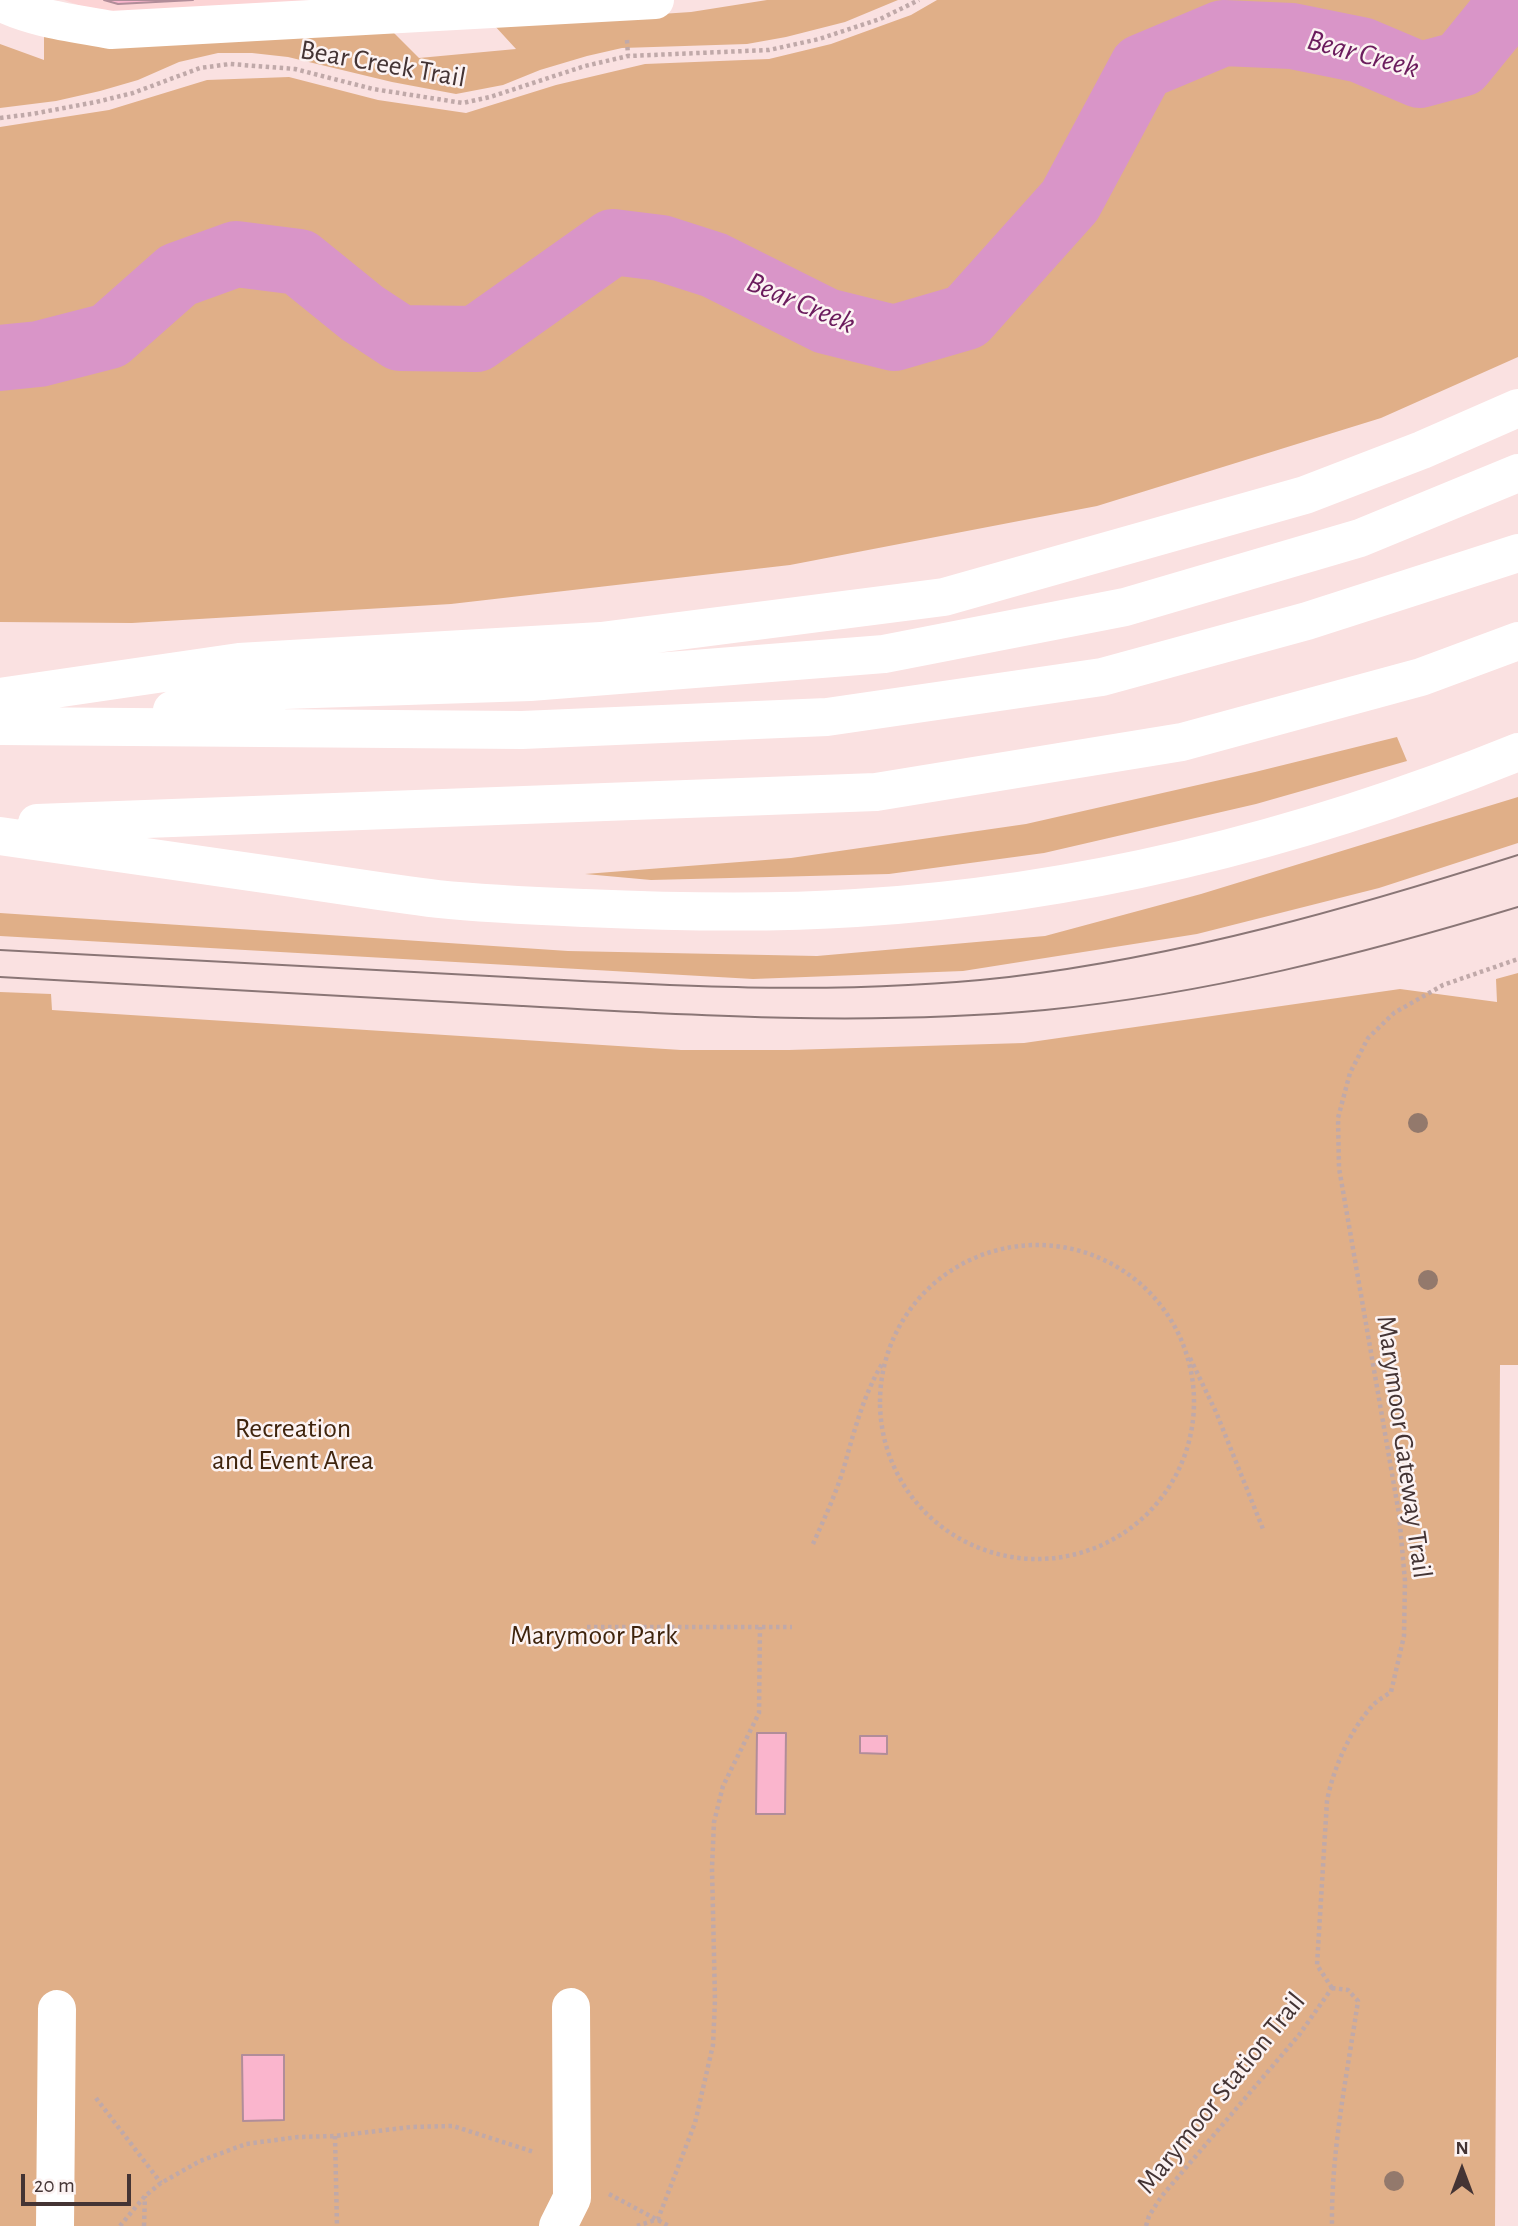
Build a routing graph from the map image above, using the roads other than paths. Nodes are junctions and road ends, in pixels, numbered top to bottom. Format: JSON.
{"nodes":[{"id":1,"x":655,"y":0,"type":"edge"},
{"id":2,"x":0,"y":2,"type":"edge"},
{"id":3,"x":1518,"y":408,"type":"edge"},
{"id":4,"x":1518,"y":473,"type":"edge"},
{"id":5,"x":1518,"y":552,"type":"edge"},
{"id":6,"x":1518,"y":641,"type":"edge"},
{"id":7,"x":0,"y":697,"type":"edge"},
{"id":8,"x":0,"y":726,"type":"edge"},
{"id":9,"x":77,"y":727,"type":"junction"},
{"id":10,"x":1518,"y":752,"type":"edge"},
{"id":11,"x":0,"y":824,"type":"edge"},
{"id":12,"x":0,"y":836,"type":"edge"},
{"id":13,"x":571,"y":2007,"type":"dead end"},
{"id":14,"x":57,"y":2009,"type":"dead end"},
{"id":15,"x":55,"y":2226,"type":"edge"},
{"id":16,"x":558,"y":2226,"type":"edge"}],
"edges":[{"from":1,"to":2,"type":"main road"},
{"from":3,"to":7,"type":"main road"},
{"from":4,"to":9,"type":"main road"},
{"from":5,"to":9,"type":"main road"},
{"from":6,"to":11,"type":"main road"},
{"from":8,"to":9,"type":"main road"},
{"from":10,"to":12,"type":"main road"},
{"from":13,"to":16,"type":"main road"},
{"from":14,"to":15,"type":"main road"}]}
